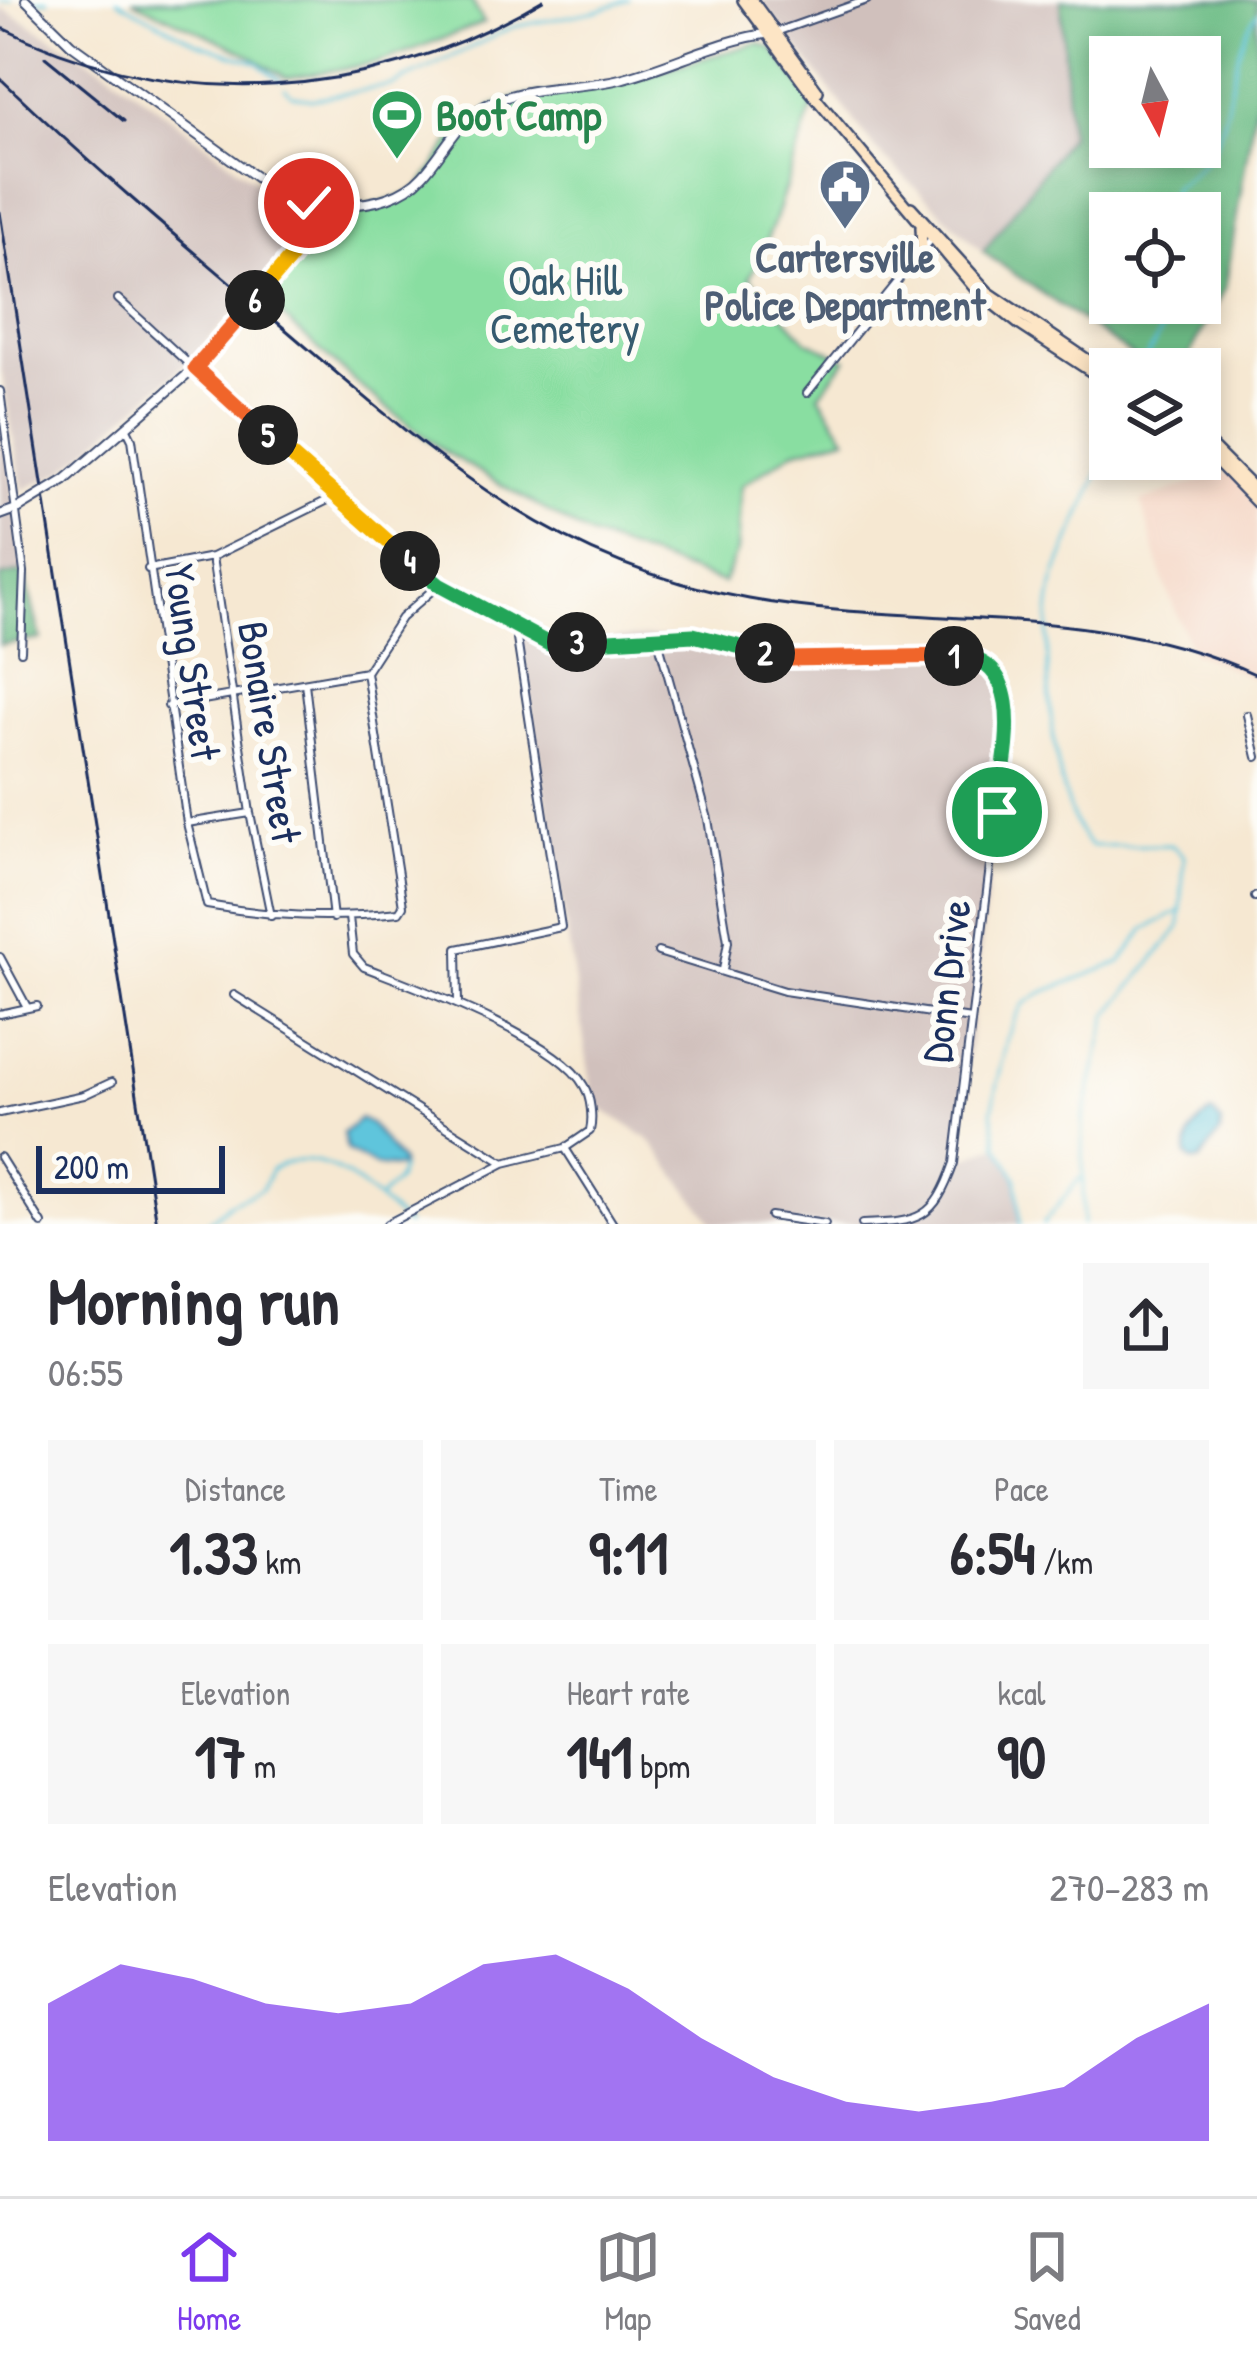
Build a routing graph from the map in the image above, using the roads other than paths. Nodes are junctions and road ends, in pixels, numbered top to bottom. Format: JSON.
{"nodes":[{"id":1,"x":26,"y":0,"type":"edge"},
{"id":2,"x":748,"y":0,"type":"edge"},
{"id":3,"x":867,"y":0,"type":"edge"},
{"id":4,"x":772,"y":33,"type":"junction"},
{"id":5,"x":890,"y":187,"type":"junction"},
{"id":6,"x":317,"y":205,"type":"junction"},
{"id":7,"x":921,"y":227,"type":"junction"},
{"id":8,"x":933,"y":237,"type":"junction"},
{"id":9,"x":922,"y":249,"type":"junction"},
{"id":10,"x":118,"y":299,"type":"dead end"},
{"id":11,"x":1089,"y":367,"type":"edge"},
{"id":12,"x":195,"y":368,"type":"junction"},
{"id":13,"x":0,"y":391,"type":"edge"},
{"id":14,"x":807,"y":393,"type":"dead end"},
{"id":15,"x":1,"y":409,"type":"edge"},
{"id":16,"x":126,"y":427,"type":"junction"},
{"id":17,"x":1221,"y":459,"type":"edge"},
{"id":18,"x":1221,"y":463,"type":"edge"},
{"id":19,"x":1257,"y":492,"type":"edge"},
{"id":20,"x":334,"y":497,"type":"junction"},
{"id":21,"x":1257,"y":503,"type":"edge"},
{"id":22,"x":16,"y":509,"type":"junction"},
{"id":23,"x":0,"y":514,"type":"edge"},
{"id":24,"x":212,"y":557,"type":"junction"},
{"id":25,"x":148,"y":569,"type":"junction"},
{"id":26,"x":439,"y":585,"type":"junction"},
{"id":27,"x":515,"y":626,"type":"junction"},
{"id":28,"x":657,"y":637,"type":"junction"},
{"id":29,"x":21,"y":652,"type":"dead end"},
{"id":30,"x":366,"y":672,"type":"junction"},
{"id":31,"x":305,"y":683,"type":"junction"},
{"id":32,"x":234,"y":695,"type":"junction"},
{"id":33,"x":168,"y":706,"type":"junction"},
{"id":34,"x":1246,"y":715,"type":"dead end"},
{"id":35,"x":1257,"y":757,"type":"edge"},
{"id":36,"x":250,"y":813,"type":"junction"},
{"id":37,"x":187,"y":823,"type":"junction"},
{"id":38,"x":271,"y":916,"type":"junction"},
{"id":39,"x":349,"y":917,"type":"junction"},
{"id":40,"x":333,"y":918,"type":"junction"},
{"id":41,"x":658,"y":952,"type":"dead end"},
{"id":42,"x":0,"y":957,"type":"edge"},
{"id":43,"x":723,"y":970,"type":"junction"},
{"id":44,"x":233,"y":994,"type":"dead end"},
{"id":45,"x":458,"y":1004,"type":"junction"},
{"id":46,"x":0,"y":1014,"type":"edge"},
{"id":47,"x":971,"y":1019,"type":"junction"},
{"id":48,"x":112,"y":1082,"type":"dead end"},
{"id":49,"x":0,"y":1113,"type":"edge"},
{"id":50,"x":565,"y":1148,"type":"junction"},
{"id":51,"x":0,"y":1157,"type":"edge"},
{"id":52,"x":504,"y":1163,"type":"junction"},
{"id":53,"x":770,"y":1216,"type":"dead end"},
{"id":54,"x":42,"y":1224,"type":"edge"},
{"id":55,"x":387,"y":1224,"type":"edge"},
{"id":56,"x":613,"y":1224,"type":"edge"},
{"id":57,"x":825,"y":1224,"type":"edge"},
{"id":58,"x":862,"y":1224,"type":"edge"}],
"edges":[{"from":1,"to":6,"type":"street"},
{"from":2,"to":4,"type":"main road"},
{"from":3,"to":4,"type":"street"},
{"from":4,"to":5,"type":"main road"},
{"from":4,"to":6,"type":"street"},
{"from":5,"to":7,"type":"main road"},
{"from":5,"to":8,"type":"main road"},
{"from":6,"to":12,"type":"street","bridge":true},
{"from":7,"to":8,"type":"main road"},
{"from":7,"to":9,"type":"main road"},
{"from":8,"to":9,"type":"street"},
{"from":8,"to":11,"type":"main road"},
{"from":9,"to":14,"type":"street"},
{"from":10,"to":12,"type":"street","name":"Donn Drive"},
{"from":12,"to":16,"type":"street"},
{"from":12,"to":20,"type":"street","name":"Donn Drive"},
{"from":13,"to":15,"type":"street"},
{"from":15,"to":22,"type":"street"},
{"from":16,"to":22,"type":"street","bridge":true},
{"from":16,"to":25,"type":"street","name":"Young Street"},
{"from":17,"to":19,"type":"main road"},
{"from":18,"to":21,"type":"main road"},
{"from":20,"to":24,"type":"street"},
{"from":20,"to":26,"type":"street","name":"Donn Drive"},
{"from":22,"to":23,"type":"street"},
{"from":22,"to":29,"type":"street"},
{"from":24,"to":25,"type":"street"},
{"from":24,"to":32,"type":"street","name":"Bonaire Street"},
{"from":25,"to":33,"type":"street","name":"Young Street"},
{"from":26,"to":27,"type":"street","name":"Donn Drive"},
{"from":26,"to":30,"type":"street"},
{"from":27,"to":28,"type":"street","name":"Donn Drive"},
{"from":27,"to":45,"type":"street"},
{"from":28,"to":43,"type":"street"},
{"from":28,"to":47,"type":"street","name":"Donn Drive"},
{"from":30,"to":31,"type":"street"},
{"from":30,"to":39,"type":"street"},
{"from":31,"to":32,"type":"street"},
{"from":31,"to":40,"type":"street"},
{"from":32,"to":33,"type":"street"},
{"from":32,"to":36,"type":"street","name":"Bonaire Street"},
{"from":33,"to":37,"type":"street","name":"Young Street"},
{"from":34,"to":35,"type":"street"},
{"from":36,"to":37,"type":"street"},
{"from":36,"to":38,"type":"street","name":"Bonaire Street"},
{"from":37,"to":38,"type":"street","name":"Young Street"},
{"from":38,"to":40,"type":"street"},
{"from":39,"to":40,"type":"street"},
{"from":39,"to":45,"type":"street"},
{"from":41,"to":43,"type":"street"},
{"from":42,"to":46,"type":"street"},
{"from":43,"to":47,"type":"street"},
{"from":44,"to":52,"type":"street"},
{"from":45,"to":50,"type":"street"},
{"from":47,"to":58,"type":"street","name":"Donn Drive"},
{"from":48,"to":49,"type":"street"},
{"from":50,"to":52,"type":"street"},
{"from":50,"to":56,"type":"street"},
{"from":51,"to":54,"type":"street"},
{"from":52,"to":55,"type":"street"},
{"from":53,"to":57,"type":"street"}]}
